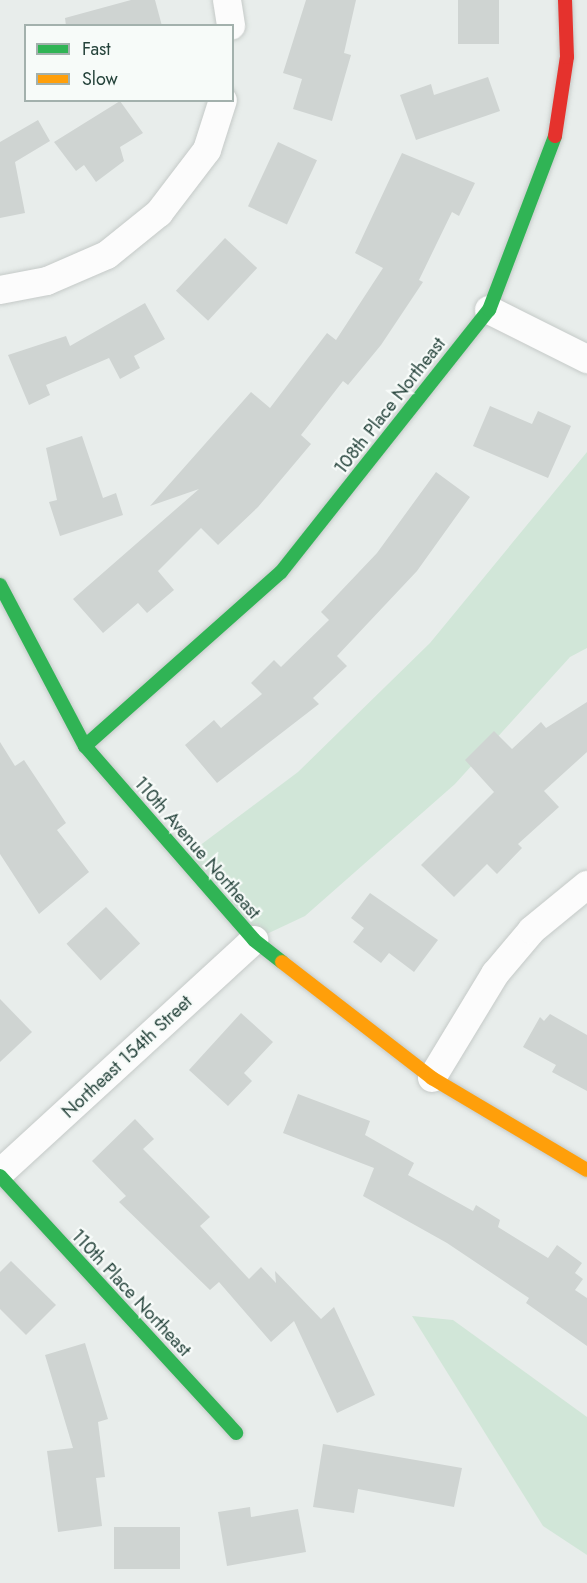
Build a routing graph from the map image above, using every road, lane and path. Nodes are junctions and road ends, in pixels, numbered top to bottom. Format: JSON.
{"nodes":[{"id":1,"x":227,"y":0,"type":"edge"},
{"id":2,"x":565,"y":0,"type":"edge"},
{"id":3,"x":231,"y":24,"type":"edge"},
{"id":4,"x":222,"y":102,"type":"edge"},
{"id":5,"x":0,"y":290,"type":"edge"},
{"id":6,"x":489,"y":310,"type":"junction"},
{"id":7,"x":587,"y":359,"type":"edge"},
{"id":8,"x":0,"y":585,"type":"edge"},
{"id":9,"x":85,"y":746,"type":"junction"},
{"id":10,"x":587,"y":885,"type":"edge"},
{"id":11,"x":254,"y":940,"type":"junction"},
{"id":12,"x":432,"y":1078,"type":"junction"},
{"id":13,"x":587,"y":1170,"type":"edge"},
{"id":14,"x":0,"y":1175,"type":"edge"},
{"id":15,"x":236,"y":1433,"type":"dead end"}],
"edges":[{"from":1,"to":3,"type":"street"},
{"from":2,"to":6,"type":"street","name":"108th Place Northeast"},
{"from":4,"to":5,"type":"street"},
{"from":6,"to":7,"type":"street"},
{"from":6,"to":9,"type":"street","name":"108th Place Northeast"},
{"from":8,"to":9,"type":"street","name":"110th Avenue Northeast"},
{"from":9,"to":11,"type":"street","name":"110th Avenue Northeast"},
{"from":10,"to":12,"type":"street"},
{"from":11,"to":12,"type":"street","name":"110th Avenue Northeast"},
{"from":11,"to":14,"type":"street","name":"Northeast 154th Street"},
{"from":12,"to":13,"type":"street","name":"110th Avenue Northeast"},
{"from":14,"to":15,"type":"street","name":"110th Place Northeast"}]}
